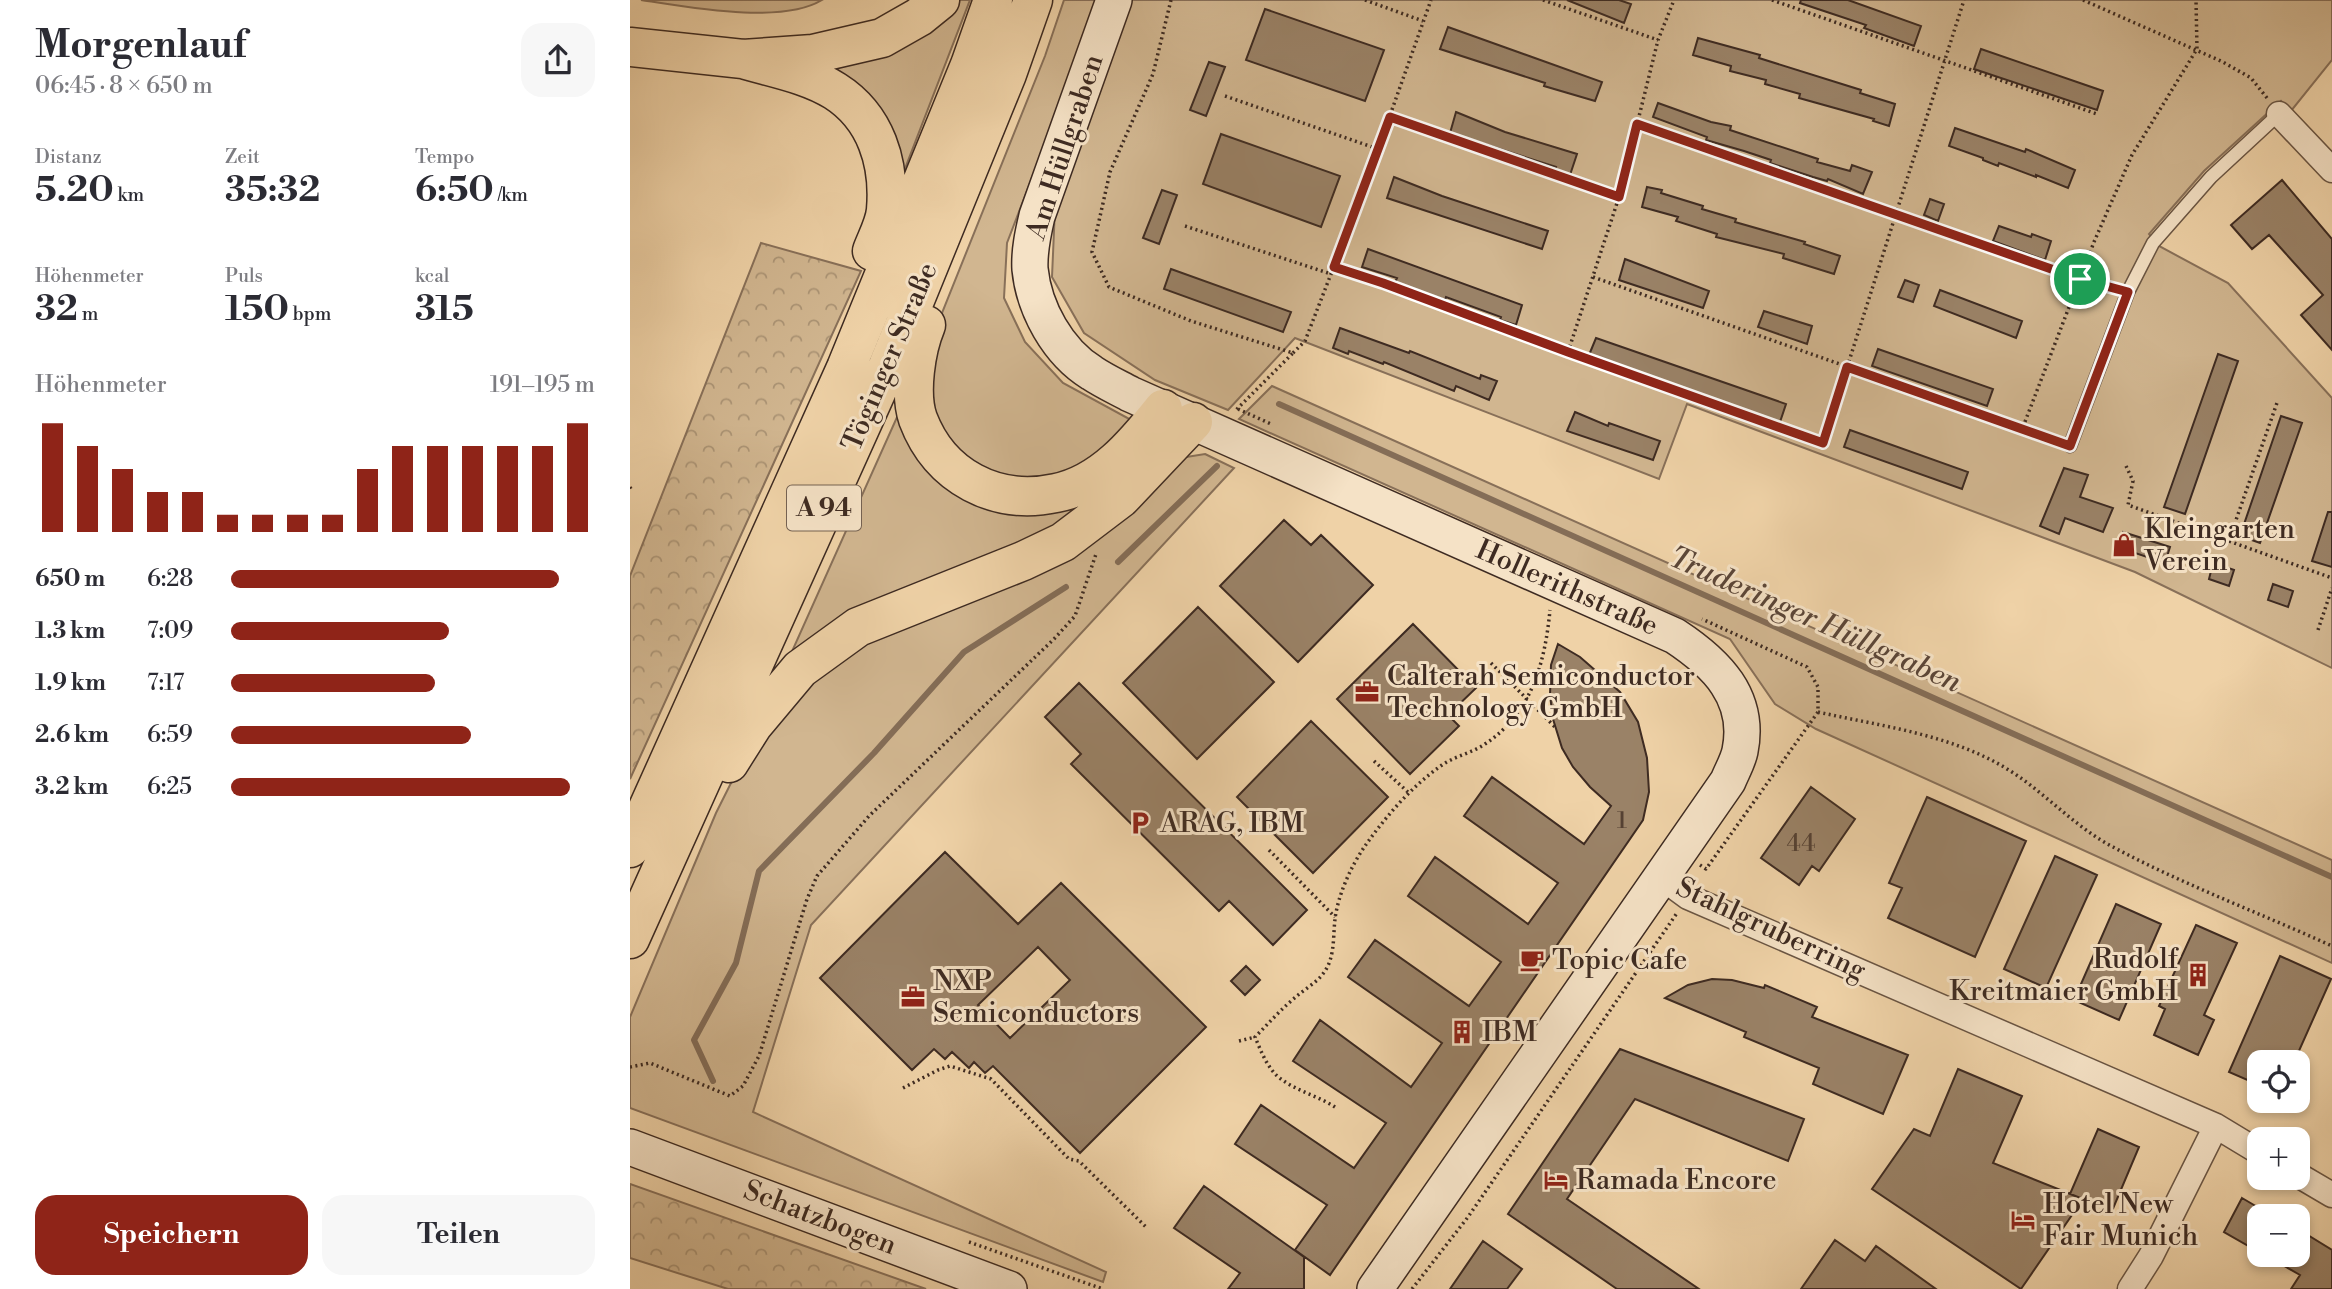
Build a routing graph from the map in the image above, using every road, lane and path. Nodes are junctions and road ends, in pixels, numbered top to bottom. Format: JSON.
{"nodes":[{"id":1,"x":940,"y":0,"type":"edge"},
{"id":2,"x":993,"y":0,"type":"edge"},
{"id":3,"x":1033,"y":0,"type":"edge"},
{"id":4,"x":1114,"y":0,"type":"edge"},
{"id":5,"x":1171,"y":0,"type":"edge"},
{"id":6,"x":1365,"y":0,"type":"edge"},
{"id":7,"x":1431,"y":0,"type":"edge"},
{"id":8,"x":1543,"y":0,"type":"edge"},
{"id":9,"x":1674,"y":0,"type":"edge"},
{"id":10,"x":1772,"y":0,"type":"edge"},
{"id":11,"x":1964,"y":0,"type":"edge"},
{"id":12,"x":2082,"y":0,"type":"edge"},
{"id":13,"x":2196,"y":0,"type":"edge"},
{"id":14,"x":1423,"y":21,"type":"junction"},
{"id":15,"x":1658,"y":40,"type":"junction"},
{"id":16,"x":630,"y":47,"type":"edge"},
{"id":17,"x":2197,"y":49,"type":"junction"},
{"id":18,"x":743,"y":59,"type":"junction"},
{"id":19,"x":1945,"y":60,"type":"junction"},
{"id":20,"x":1225,"y":96,"type":"dead end"},
{"id":21,"x":2097,"y":114,"type":"dead end"},
{"id":22,"x":2279,"y":114,"type":"junction"},
{"id":23,"x":1390,"y":117,"type":"junction"},
{"id":24,"x":989,"y":118,"type":"junction"},
{"id":25,"x":1637,"y":124,"type":"junction"},
{"id":26,"x":1378,"y":149,"type":"junction"},
{"id":27,"x":2332,"y":170,"type":"edge"},
{"id":28,"x":1619,"y":197,"type":"junction"},
{"id":29,"x":1896,"y":215,"type":"junction"},
{"id":30,"x":1185,"y":226,"type":"dead end"},
{"id":31,"x":1334,"y":267,"type":"junction"},
{"id":32,"x":1331,"y":274,"type":"junction"},
{"id":33,"x":1593,"y":277,"type":"junction"},
{"id":34,"x":2080,"y":279,"type":"junction"},
{"id":35,"x":2128,"y":292,"type":"junction"},
{"id":36,"x":1568,"y":352,"type":"junction"},
{"id":37,"x":1293,"y":353,"type":"junction"},
{"id":38,"x":1847,"y":367,"type":"junction"},
{"id":39,"x":846,"y":368,"type":"junction"},
{"id":40,"x":2278,"y":400,"type":"dead end"},
{"id":41,"x":1178,"y":416,"type":"junction"},
{"id":42,"x":1230,"y":416,"type":"dead end"},
{"id":43,"x":2022,"y":428,"type":"junction"},
{"id":44,"x":2070,"y":446,"type":"joint"},
{"id":45,"x":2126,"y":466,"type":"dead end"},
{"id":46,"x":2229,"y":540,"type":"junction"},
{"id":47,"x":1096,"y":552,"type":"dead end"},
{"id":48,"x":2332,"y":578,"type":"edge"},
{"id":49,"x":2332,"y":588,"type":"edge"},
{"id":50,"x":1550,"y":605,"type":"dead end"},
{"id":51,"x":2318,"y":630,"type":"dead end"},
{"id":52,"x":1491,"y":663,"type":"dead end"},
{"id":53,"x":1527,"y":700,"type":"junction"},
{"id":54,"x":1556,"y":728,"type":"dead end"},
{"id":55,"x":1374,"y":761,"type":"dead end"},
{"id":56,"x":1409,"y":793,"type":"junction"},
{"id":57,"x":630,"y":848,"type":"edge"},
{"id":58,"x":1269,"y":850,"type":"dead end"},
{"id":59,"x":1684,"y":874,"type":"junction"},
{"id":60,"x":651,"y":894,"type":"junction"},
{"id":61,"x":1335,"y":917,"type":"junction"},
{"id":62,"x":630,"y":939,"type":"edge"},
{"id":63,"x":2332,"y":946,"type":"edge"},
{"id":64,"x":1255,"y":1037,"type":"junction"},
{"id":65,"x":1239,"y":1041,"type":"dead end"},
{"id":66,"x":630,"y":1067,"type":"edge"},
{"id":67,"x":903,"y":1088,"type":"dead end"},
{"id":68,"x":1335,"y":1107,"type":"dead end"},
{"id":69,"x":2216,"y":1126,"type":"junction"},
{"id":70,"x":2247,"y":1145,"type":"edge"},
{"id":71,"x":630,"y":1147,"type":"edge"},
{"id":72,"x":2310,"y":1182,"type":"edge"},
{"id":73,"x":2332,"y":1195,"type":"edge"},
{"id":74,"x":1147,"y":1227,"type":"dead end"},
{"id":75,"x":1009,"y":1289,"type":"edge"},
{"id":76,"x":1375,"y":1289,"type":"edge"},
{"id":77,"x":1412,"y":1289,"type":"edge"},
{"id":78,"x":2130,"y":1289,"type":"edge"}],
"edges":[{"from":1,"to":18,"type":"highway"},
{"from":2,"to":39,"type":"highway","name":"Töginger Straße","number":"A 94"},
{"from":3,"to":24,"type":"highway","name":"Töginger Straße","number":"A 94"},
{"from":4,"to":41,"type":"main road","name":"Am Hüllgraben"},
{"from":5,"to":37,"type":"path"},
{"from":6,"to":14,"type":"path"},
{"from":7,"to":14,"type":"path"},
{"from":8,"to":15,"type":"path"},
{"from":9,"to":15,"type":"path"},
{"from":10,"to":19,"type":"path"},
{"from":11,"to":19,"type":"path"},
{"from":12,"to":17,"type":"path"},
{"from":13,"to":17,"type":"path"},
{"from":14,"to":23,"type":"path"},
{"from":15,"to":25,"type":"path"},
{"from":16,"to":18,"type":"highway"},
{"from":17,"to":22,"type":"path"},
{"from":17,"to":34,"type":"path"},
{"from":18,"to":39,"type":"highway"},
{"from":19,"to":21,"type":"path"},
{"from":19,"to":29,"type":"path"},
{"from":20,"to":26,"type":"path"},
{"from":22,"to":27,"type":"street"},
{"from":22,"to":35,"type":"lane"},
{"from":23,"to":26,"type":"path"},
{"from":23,"to":28,"type":"path"},
{"from":24,"to":41,"type":"highway"},
{"from":24,"to":60,"type":"highway","name":"Töginger Straße","number":"A 94"},
{"from":25,"to":28,"type":"path"},
{"from":25,"to":29,"type":"path"},
{"from":26,"to":31,"type":"path"},
{"from":28,"to":33,"type":"path"},
{"from":29,"to":34,"type":"path"},
{"from":29,"to":38,"type":"path"},
{"from":30,"to":32,"type":"path"},
{"from":31,"to":32,"type":"path"},
{"from":31,"to":36,"type":"path"},
{"from":32,"to":37,"type":"path"},
{"from":33,"to":36,"type":"path"},
{"from":33,"to":38,"type":"path"},
{"from":34,"to":35,"type":"path"},
{"from":34,"to":43,"type":"path"},
{"from":35,"to":44,"type":"lane"},
{"from":36,"to":38,"type":"path"},
{"from":37,"to":42,"type":"path"},
{"from":38,"to":43,"type":"path"},
{"from":39,"to":57,"type":"highway","name":"Töginger Straße","number":"A 94"},
{"from":40,"to":46,"type":"path"},
{"from":41,"to":59,"type":"main road","name":"Hollerithstraße"},
{"from":41,"to":60,"type":"highway"},
{"from":43,"to":44,"type":"path"},
{"from":45,"to":46,"type":"path"},
{"from":46,"to":48,"type":"path"},
{"from":47,"to":66,"type":"path"},
{"from":49,"to":51,"type":"path"},
{"from":50,"to":53,"type":"path"},
{"from":52,"to":53,"type":"path"},
{"from":53,"to":54,"type":"path"},
{"from":53,"to":56,"type":"path"},
{"from":55,"to":56,"type":"path"},
{"from":56,"to":61,"type":"path"},
{"from":58,"to":61,"type":"path"},
{"from":59,"to":63,"type":"path"},
{"from":59,"to":69,"type":"street","name":"Stahlgruberring"},
{"from":59,"to":76,"type":"main road","name":"Stahlgruberring"},
{"from":59,"to":77,"type":"path"},
{"from":60,"to":62,"type":"highway","name":"Töginger Straße","number":"A 94"},
{"from":61,"to":64,"type":"path"},
{"from":64,"to":65,"type":"path"},
{"from":64,"to":68,"type":"path"},
{"from":67,"to":74,"type":"path"},
{"from":69,"to":70,"type":"street","name":"Stahlgruberring"},
{"from":69,"to":78,"type":"street"},
{"from":71,"to":75,"type":"main road","name":"Schatzbogen"},
{"from":72,"to":73,"type":"street"}]}
